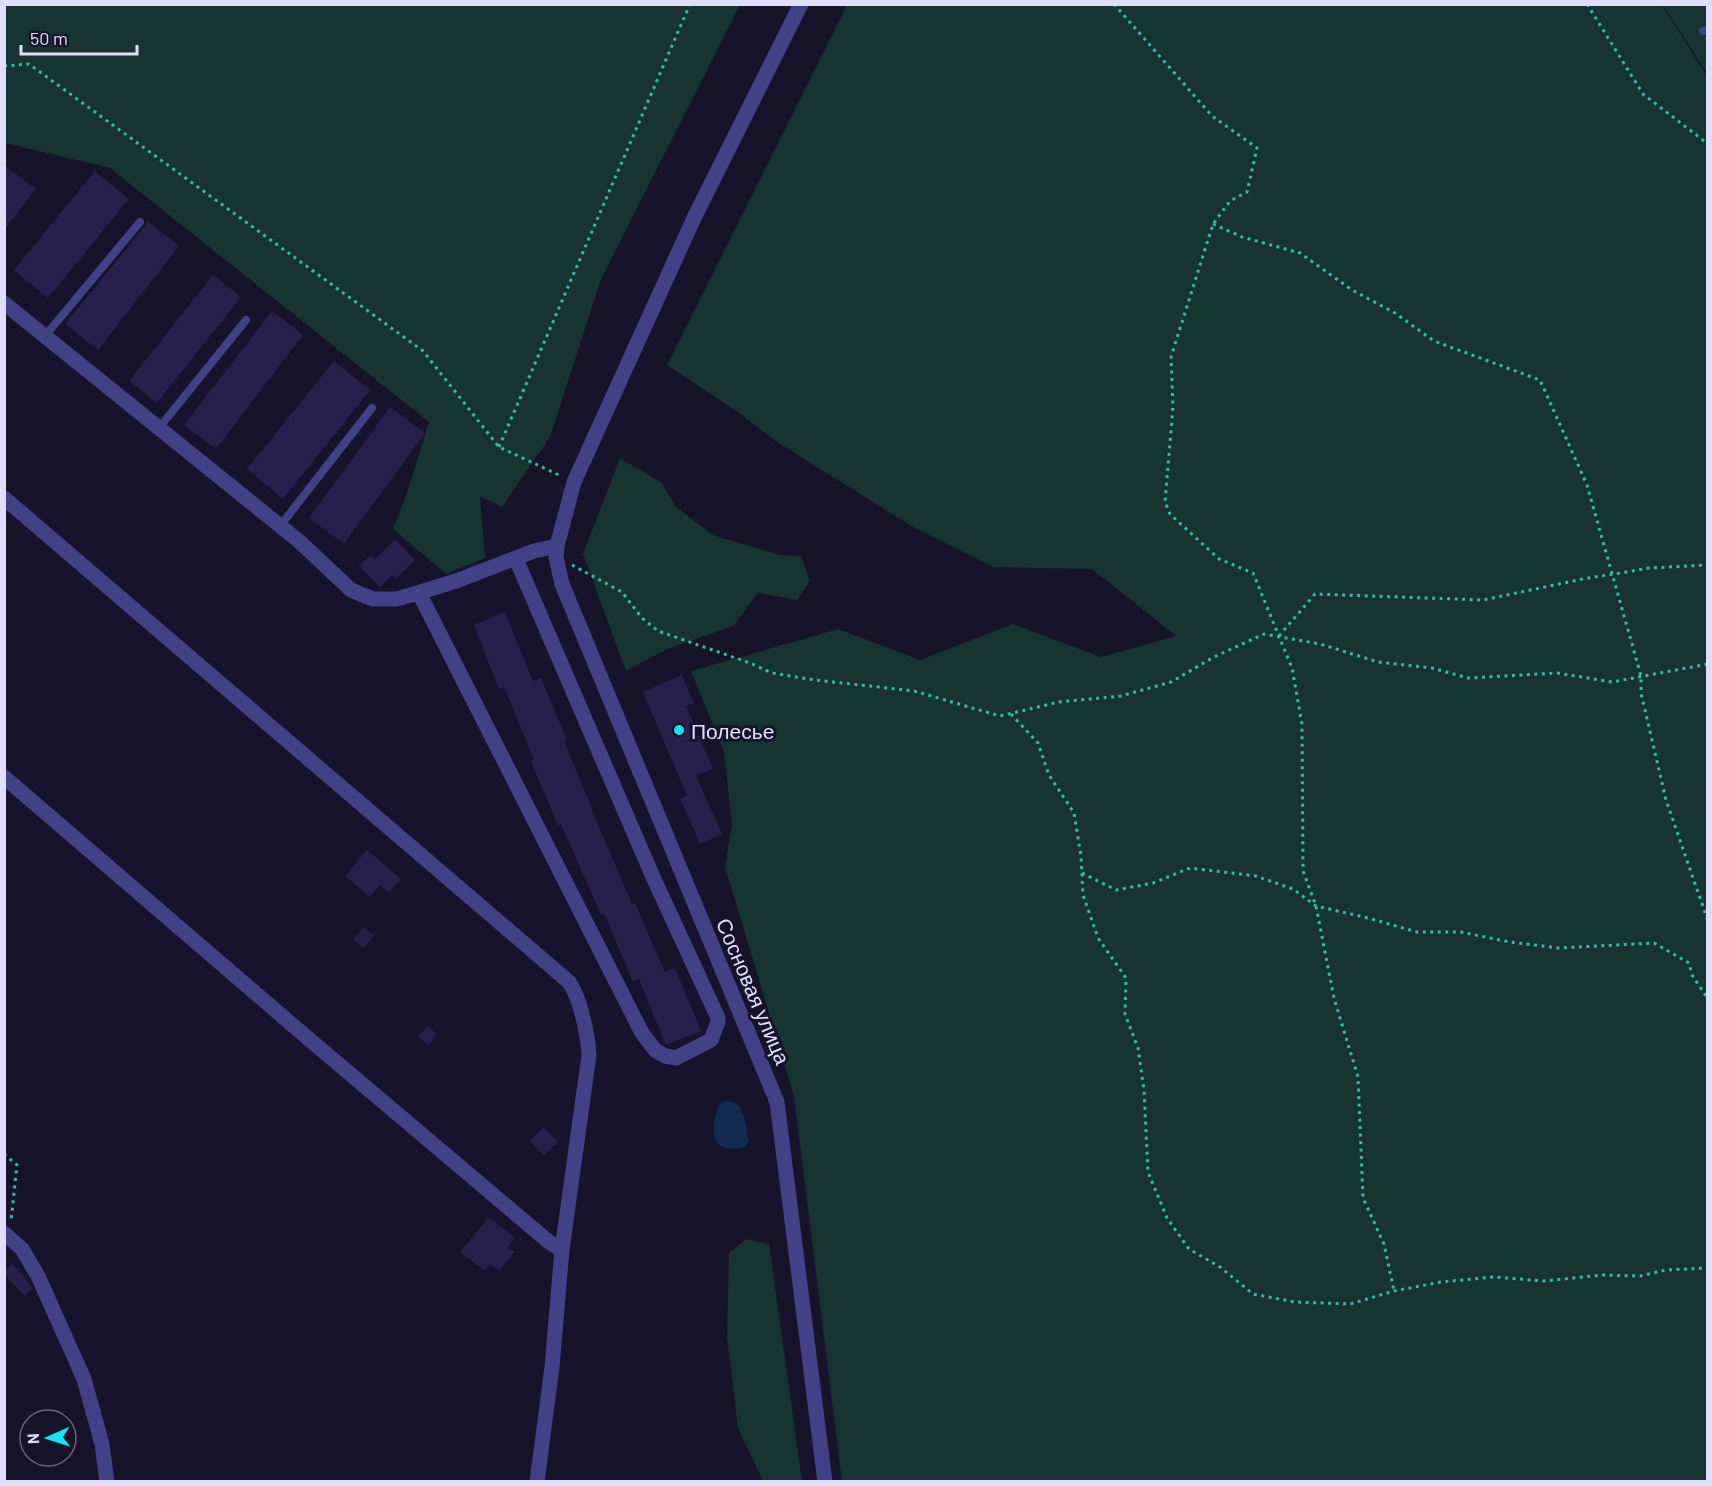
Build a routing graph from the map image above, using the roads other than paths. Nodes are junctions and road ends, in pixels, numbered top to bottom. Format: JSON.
{"nodes":[{"id":1,"x":801,"y":4,"type":"edge"},
{"id":2,"x":140,"y":222,"type":"dead end"},
{"id":3,"x":4,"y":303,"type":"edge"},
{"id":4,"x":246,"y":320,"type":"dead end"},
{"id":5,"x":45,"y":336,"type":"junction"},
{"id":6,"x":372,"y":408,"type":"dead end"},
{"id":7,"x":159,"y":428,"type":"junction"},
{"id":8,"x":4,"y":498,"type":"edge"},
{"id":9,"x":280,"y":526,"type":"junction"},
{"id":10,"x":557,"y":548,"type":"junction"},
{"id":11,"x":516,"y":559,"type":"junction"},
{"id":12,"x":419,"y":593,"type":"junction"},
{"id":13,"x":4,"y":777,"type":"edge"},
{"id":14,"x":7,"y":1235,"type":"edge"},
{"id":15,"x":562,"y":1250,"type":"junction"},
{"id":16,"x":107,"y":1482,"type":"edge"},
{"id":17,"x":537,"y":1482,"type":"edge"},
{"id":18,"x":825,"y":1482,"type":"edge"}],
"edges":[{"from":1,"to":10,"type":"street"},
{"from":2,"to":5,"type":"lane"},
{"from":3,"to":5,"type":"street"},
{"from":4,"to":7,"type":"lane"},
{"from":5,"to":7,"type":"street"},
{"from":6,"to":9,"type":"lane"},
{"from":7,"to":9,"type":"street"},
{"from":8,"to":15,"type":"street"},
{"from":9,"to":12,"type":"street"},
{"from":10,"to":11,"type":"street"},
{"from":10,"to":18,"type":"street","name":"Сосновая улица"},
{"from":11,"to":12,"type":"street"},
{"from":11,"to":12,"type":"street"},
{"from":13,"to":15,"type":"street"},
{"from":14,"to":16,"type":"street"},
{"from":15,"to":17,"type":"street"}]}
